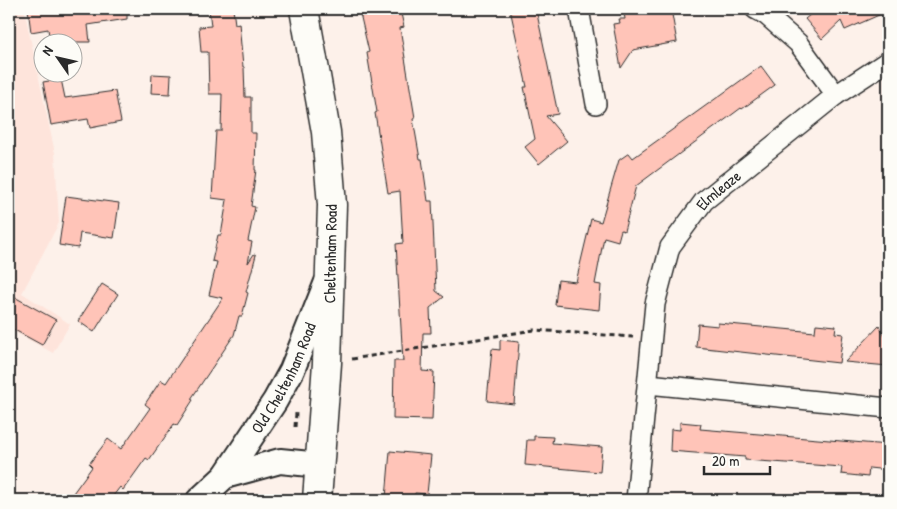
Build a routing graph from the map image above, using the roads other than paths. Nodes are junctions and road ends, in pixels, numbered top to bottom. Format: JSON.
{"nodes":[{"id":1,"x":304,"y":9,"type":"edge"},
{"id":2,"x":578,"y":9,"type":"edge"},
{"id":3,"x":755,"y":9,"type":"edge"},
{"id":4,"x":888,"y":61,"type":"edge"},
{"id":5,"x":836,"y":95,"type":"junction"},
{"id":6,"x":596,"y":104,"type":"dead end"},
{"id":7,"x":330,"y":274,"type":"junction"},
{"id":8,"x":648,"y":384,"type":"junction"},
{"id":9,"x":888,"y":408,"type":"edge"},
{"id":10,"x":307,"y":464,"type":"junction"},
{"id":11,"x":225,"y":476,"type":"junction"},
{"id":12,"x":199,"y":500,"type":"edge"},
{"id":13,"x":317,"y":500,"type":"edge"},
{"id":14,"x":636,"y":500,"type":"edge"}],
"edges":[{"from":1,"to":7,"type":"main road","name":"Cheltenham Road"},
{"from":2,"to":6,"type":"street"},
{"from":3,"to":5,"type":"street"},
{"from":4,"to":5,"type":"street","name":"Elmleaze"},
{"from":5,"to":8,"type":"street","name":"Elmleaze"},
{"from":7,"to":10,"type":"main road","name":"Cheltenham Road"},
{"from":7,"to":11,"type":"street","name":"Old Cheltenham Road"},
{"from":8,"to":9,"type":"street"},
{"from":8,"to":14,"type":"street","name":"Elmleaze"},
{"from":10,"to":11,"type":"street","name":"Old Cheltenham Road"},
{"from":10,"to":13,"type":"main road","name":"Cheltenham Road"},
{"from":11,"to":12,"type":"street","name":"Old Cheltenham Road"}]}
